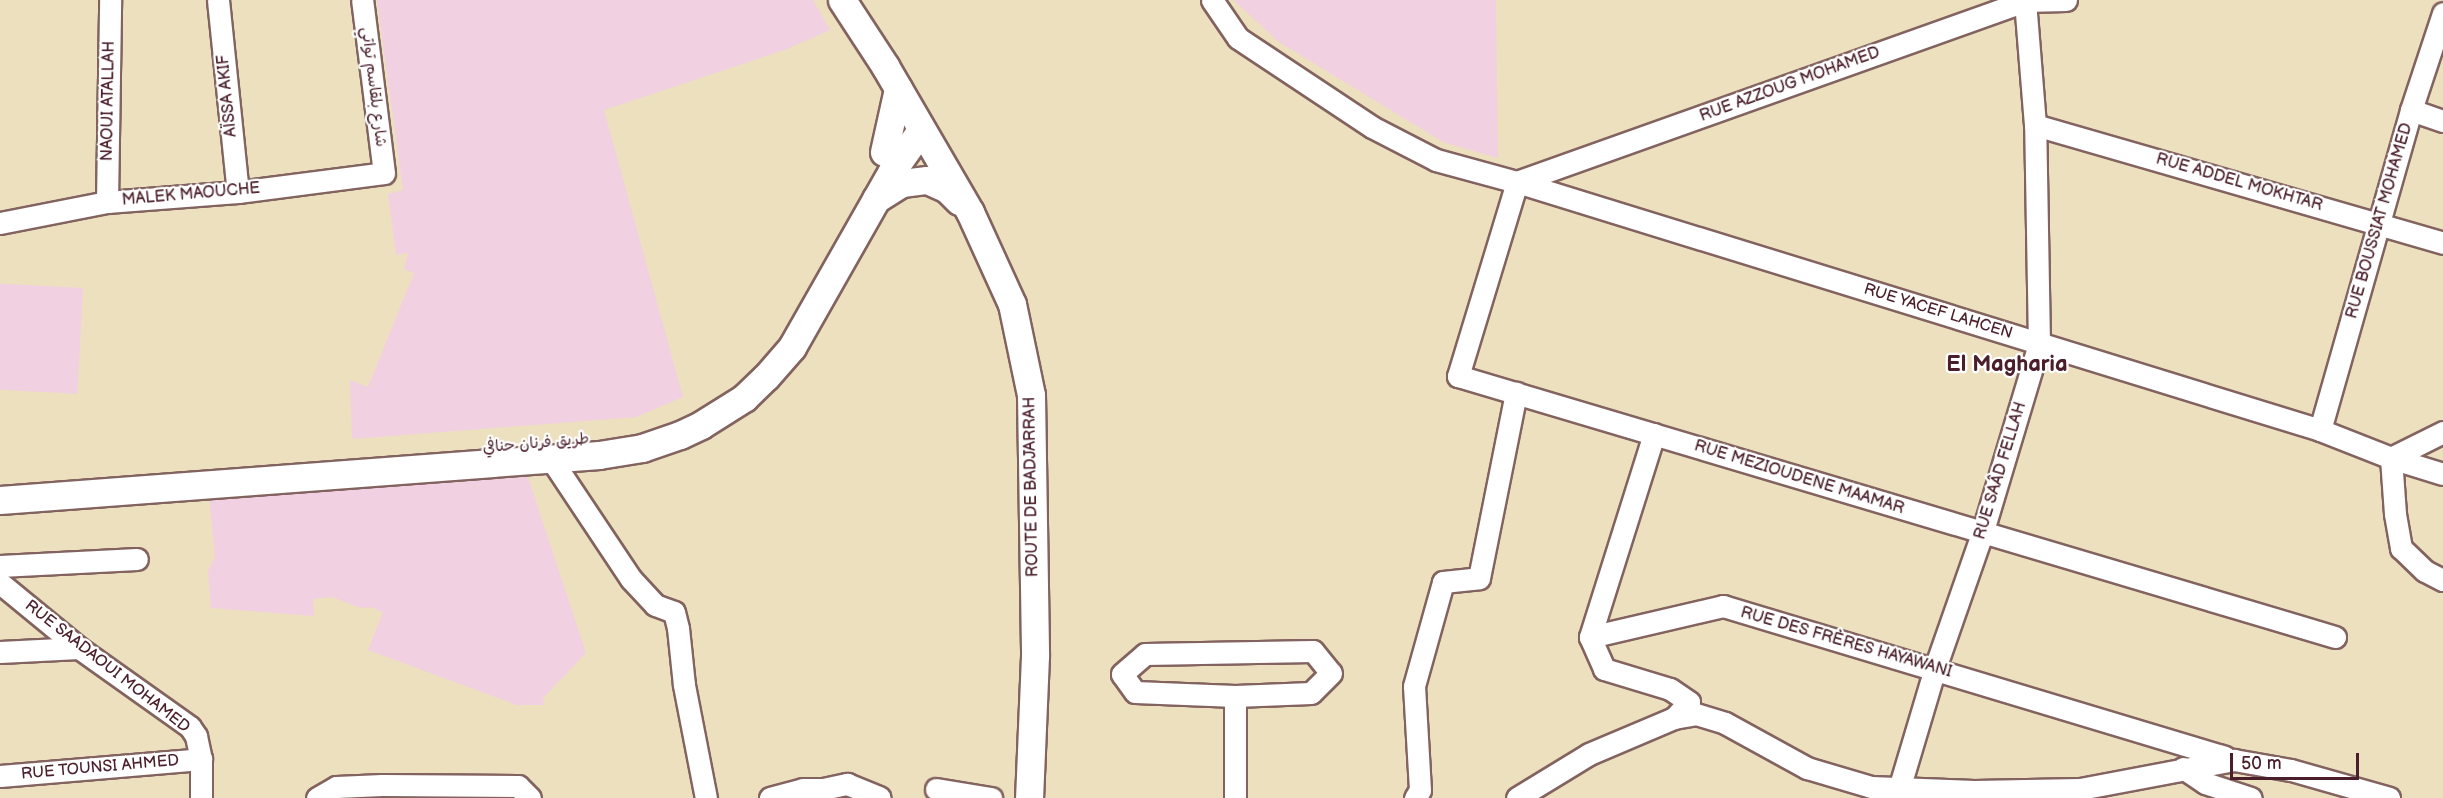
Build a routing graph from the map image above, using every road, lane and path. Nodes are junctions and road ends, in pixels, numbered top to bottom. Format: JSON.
{"nodes":[{"id":1,"x":110,"y":0,"type":"edge"},
{"id":2,"x":218,"y":0,"type":"edge"},
{"id":3,"x":362,"y":0,"type":"edge"},
{"id":4,"x":842,"y":0,"type":"edge"},
{"id":5,"x":1212,"y":0,"type":"edge"},
{"id":6,"x":2025,"y":0,"type":"edge"},
{"id":7,"x":2066,"y":0,"type":"edge"},
{"id":8,"x":2443,"y":13,"type":"edge"},
{"id":9,"x":891,"y":77,"type":"junction"},
{"id":10,"x":2412,"y":110,"type":"junction"},
{"id":11,"x":2443,"y":121,"type":"edge"},
{"id":12,"x":916,"y":122,"type":"junction"},
{"id":13,"x":2036,"y":125,"type":"junction"},
{"id":14,"x":884,"y":152,"type":"junction"},
{"id":15,"x":384,"y":173,"type":"joint"},
{"id":16,"x":1517,"y":183,"type":"junction"},
{"id":17,"x":238,"y":192,"type":"junction"},
{"id":18,"x":876,"y":199,"type":"junction"},
{"id":19,"x":107,"y":202,"type":"junction"},
{"id":20,"x":970,"y":212,"type":"junction"},
{"id":21,"x":0,"y":223,"type":"edge"},
{"id":22,"x":2379,"y":224,"type":"junction"},
{"id":23,"x":2443,"y":243,"type":"edge"},
{"id":24,"x":2039,"y":344,"type":"junction"},
{"id":25,"x":1516,"y":393,"type":"junction"},
{"id":26,"x":2320,"y":430,"type":"junction"},
{"id":27,"x":2443,"y":432,"type":"edge"},
{"id":28,"x":1654,"y":434,"type":"junction"},
{"id":29,"x":2391,"y":458,"type":"junction"},
{"id":30,"x":551,"y":459,"type":"junction"},
{"id":31,"x":2443,"y":474,"type":"edge"},
{"id":32,"x":0,"y":483,"type":"edge"},
{"id":33,"x":0,"y":500,"type":"edge"},
{"id":34,"x":1982,"y":534,"type":"junction"},
{"id":35,"x":137,"y":559,"type":"dead end"},
{"id":36,"x":0,"y":566,"type":"edge"},
{"id":37,"x":2443,"y":580,"type":"edge"},
{"id":38,"x":0,"y":583,"type":"edge"},
{"id":39,"x":1590,"y":637,"type":"junction"},
{"id":40,"x":2334,"y":637,"type":"dead end"},
{"id":41,"x":79,"y":648,"type":"junction"},
{"id":42,"x":0,"y":652,"type":"edge"},
{"id":43,"x":1935,"y":668,"type":"junction"},
{"id":44,"x":1235,"y":696,"type":"junction"},
{"id":45,"x":1674,"y":718,"type":"junction"},
{"id":46,"x":201,"y":759,"type":"junction"},
{"id":47,"x":2234,"y":760,"type":"junction"},
{"id":48,"x":2183,"y":768,"type":"junction"},
{"id":49,"x":0,"y":776,"type":"edge"},
{"id":50,"x":936,"y":789,"type":"dead end"},
{"id":51,"x":1899,"y":789,"type":"junction"},
{"id":52,"x":879,"y":797,"type":"edge"},
{"id":53,"x":201,"y":798,"type":"edge"},
{"id":54,"x":317,"y":798,"type":"edge"},
{"id":55,"x":530,"y":798,"type":"edge"},
{"id":56,"x":706,"y":798,"type":"edge"},
{"id":57,"x":770,"y":798,"type":"edge"},
{"id":58,"x":991,"y":798,"type":"edge"},
{"id":59,"x":1029,"y":798,"type":"edge"},
{"id":60,"x":1235,"y":798,"type":"edge"},
{"id":61,"x":1415,"y":798,"type":"edge"},
{"id":62,"x":1517,"y":798,"type":"edge"},
{"id":63,"x":2251,"y":798,"type":"edge"},
{"id":64,"x":2389,"y":798,"type":"edge"}],
"edges":[{"from":1,"to":19,"type":"street","name":"NAOUI ATALLAH"},
{"from":2,"to":17,"type":"street","name":"AÏSSA AKIF"},
{"from":3,"to":15,"type":"street","name":"شارع بلقاسم تواتي"},
{"from":4,"to":9,"type":"main road","name":"ROUTE DE BADJARRAH"},
{"from":5,"to":16,"type":"street","name":"RUE YACEF LAHCEN"},
{"from":6,"to":7,"type":"street","name":"RUE AZZOUG MOHAMED"},
{"from":6,"to":13,"type":"street","name":"RUE SAÂD FELLAH"},
{"from":6,"to":16,"type":"street","name":"RUE AZZOUG MOHAMED"},
{"from":8,"to":10,"type":"street","name":"RUE BOUSSIAT MOHAMED"},
{"from":9,"to":12,"type":"main road","name":"ROUTE DE BADJARRAH"},
{"from":9,"to":14,"type":"main road"},
{"from":10,"to":11,"type":"street"},
{"from":10,"to":22,"type":"street","name":"RUE BOUSSIAT MOHAMED"},
{"from":12,"to":14,"type":"main road","name":"طريق فرنان حنافي"},
{"from":12,"to":18,"type":"main road","name":"طريق فرنان حنافي"},
{"from":12,"to":20,"type":"main road","name":"ROUTE DE BADJARRAH"},
{"from":13,"to":22,"type":"street","name":"RUE ADDEL MOKHTAR"},
{"from":13,"to":24,"type":"street","name":"RUE SAÂD FELLAH"},
{"from":14,"to":32,"type":"main road","name":"طريق فرنان حنافي"},
{"from":15,"to":17,"type":"street","name":"MALEK MAOUCHE"},
{"from":16,"to":24,"type":"street","name":"RUE YACEF LAHCEN"},
{"from":16,"to":25,"type":"street","name":"RUE MEZIOUDENE MAAMAR"},
{"from":17,"to":19,"type":"street","name":"MALEK MAOUCHE"},
{"from":18,"to":20,"type":"main road"},
{"from":18,"to":30,"type":"main road","name":"طريق فرنان حنافي"},
{"from":19,"to":21,"type":"street","name":"MALEK MAOUCHE"},
{"from":20,"to":59,"type":"main road","name":"ROUTE DE BADJARRAH"},
{"from":22,"to":23,"type":"street","name":"RUE ADDEL MOKHTAR"},
{"from":22,"to":26,"type":"street","name":"RUE BOUSSIAT MOHAMED"},
{"from":24,"to":26,"type":"street","name":"RUE YACEF LAHCEN"},
{"from":24,"to":34,"type":"street","name":"RUE SAÂD FELLAH"},
{"from":25,"to":28,"type":"street","name":"RUE MEZIOUDENE MAAMAR"},
{"from":25,"to":61,"type":"street"},
{"from":26,"to":29,"type":"street","name":"RUE YACEF LAHCEN"},
{"from":27,"to":29,"type":"street"},
{"from":28,"to":34,"type":"street","name":"RUE MEZIOUDENE MAAMAR"},
{"from":28,"to":39,"type":"street"},
{"from":29,"to":31,"type":"street","name":"RUE YACEF LAHCEN"},
{"from":29,"to":37,"type":"street"},
{"from":30,"to":33,"type":"main road","name":"طريق فرنان حنافي"},
{"from":30,"to":56,"type":"street"},
{"from":34,"to":40,"type":"street","name":"RUE MEZIOUDENE MAAMAR"},
{"from":34,"to":43,"type":"street","name":"RUE SAÂD FELLAH"},
{"from":35,"to":36,"type":"street"},
{"from":38,"to":41,"type":"street","name":"RUE SAADAOUI MOHAMED"},
{"from":39,"to":43,"type":"street","name":"RUE DES FRÈRES HAYAWANI"},
{"from":39,"to":45,"type":"street"},
{"from":41,"to":42,"type":"street"},
{"from":41,"to":46,"type":"street","name":"RUE SAADAOUI MOHAMED"},
{"from":43,"to":47,"type":"street","name":"RUE DES FRÈRES HAYAWANI"},
{"from":43,"to":51,"type":"street","name":"RUE SAÂD FELLAH"},
{"from":44,"to":44,"type":"street"},
{"from":44,"to":60,"type":"street"},
{"from":45,"to":51,"type":"street"},
{"from":45,"to":62,"type":"street"},
{"from":46,"to":49,"type":"street","name":"RUE TOUNSI AHMED"},
{"from":46,"to":53,"type":"street","name":"RUE SAADAOUI MOHAMED"},
{"from":47,"to":48,"type":"street"},
{"from":47,"to":64,"type":"street"},
{"from":48,"to":51,"type":"street"},
{"from":48,"to":63,"type":"street"},
{"from":50,"to":58,"type":"street"},
{"from":52,"to":57,"type":"street"},
{"from":54,"to":55,"type":"street"}]}
